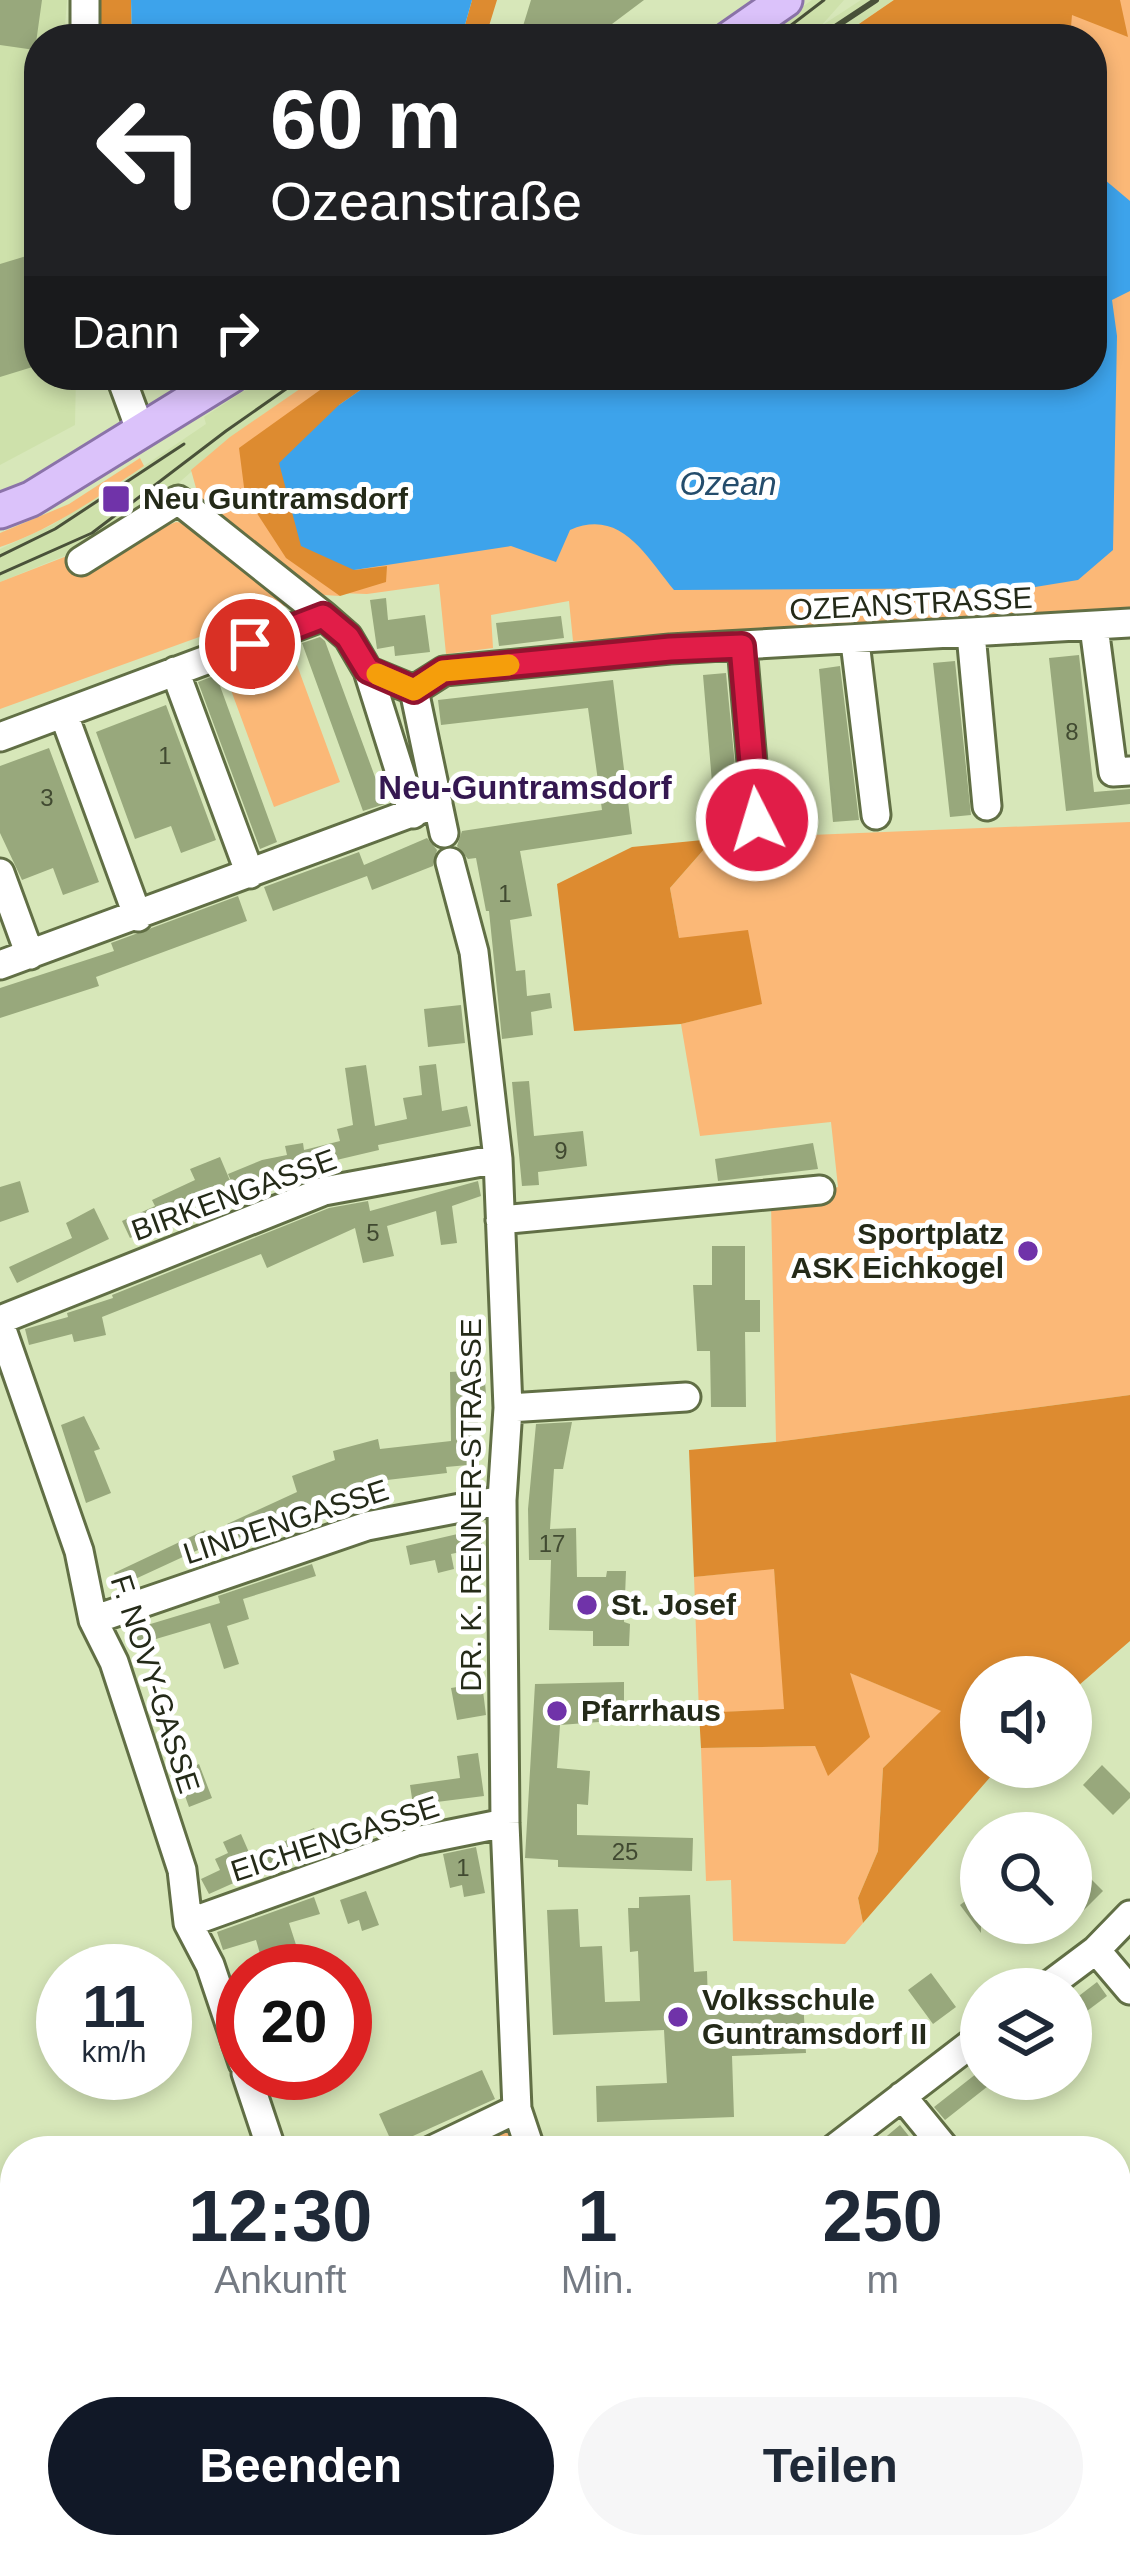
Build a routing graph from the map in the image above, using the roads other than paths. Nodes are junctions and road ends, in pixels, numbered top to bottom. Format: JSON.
{"nodes":[{"id":1,"x":785,"y":0,"type":"edge"},
{"id":2,"x":750,"y":24,"type":"edge"},
{"id":3,"x":126,"y":390,"type":"edge"},
{"id":4,"x":208,"y":390,"type":"edge"},
{"id":5,"x":141,"y":432,"type":"junction"},
{"id":6,"x":0,"y":511,"type":"edge"},
{"id":7,"x":81,"y":561,"type":"dead end"},
{"id":8,"x":323,"y":616,"type":"junction"},
{"id":9,"x":1130,"y":623,"type":"edge"},
{"id":10,"x":1094,"y":627,"type":"junction"},
{"id":11,"x":971,"y":634,"type":"junction"},
{"id":12,"x":855,"y":642,"type":"junction"},
{"id":13,"x":742,"y":646,"type":"junction"},
{"id":14,"x":368,"y":670,"type":"junction"},
{"id":15,"x":175,"y":671,"type":"junction"},
{"id":16,"x":414,"y":690,"type":"junction"},
{"id":17,"x":64,"y":715,"type":"junction"},
{"id":18,"x":0,"y":737,"type":"edge"},
{"id":19,"x":1130,"y":771,"type":"edge"},
{"id":20,"x":987,"y":806,"type":"dead end"},
{"id":21,"x":426,"y":808,"type":"junction"},
{"id":22,"x":876,"y":815,"type":"dead end"},
{"id":23,"x":757,"y":820,"type":"dead end"},
{"id":24,"x":445,"y":833,"type":"dead end"},
{"id":25,"x":450,"y":862,"type":"dead end"},
{"id":26,"x":0,"y":873,"type":"edge"},
{"id":27,"x":250,"y":874,"type":"junction"},
{"id":28,"x":138,"y":917,"type":"junction"},
{"id":29,"x":30,"y":955,"type":"junction"},
{"id":30,"x":0,"y":965,"type":"edge"},
{"id":31,"x":498,"y":1159,"type":"junction"},
{"id":32,"x":820,"y":1190,"type":"dead end"},
{"id":33,"x":500,"y":1220,"type":"junction"},
{"id":34,"x":0,"y":1322,"type":"edge"},
{"id":35,"x":686,"y":1397,"type":"dead end"},
{"id":36,"x":508,"y":1408,"type":"junction"},
{"id":37,"x":502,"y":1500,"type":"junction"},
{"id":38,"x":93,"y":1620,"type":"junction"},
{"id":39,"x":505,"y":1823,"type":"junction"},
{"id":40,"x":1130,"y":1915,"type":"edge"},
{"id":41,"x":188,"y":1923,"type":"junction"},
{"id":42,"x":1096,"y":1950,"type":"junction"},
{"id":43,"x":1072,"y":1968,"type":"edge"},
{"id":44,"x":216,"y":1981,"type":"edge"},
{"id":45,"x":1130,"y":1990,"type":"edge"},
{"id":46,"x":960,"y":2052,"type":"edge"},
{"id":47,"x":902,"y":2096,"type":"junction"},
{"id":48,"x":255,"y":2100,"type":"edge"},
{"id":49,"x":517,"y":2109,"type":"junction"},
{"id":50,"x":267,"y":2136,"type":"edge"},
{"id":51,"x":461,"y":2136,"type":"edge"},
{"id":52,"x":526,"y":2136,"type":"edge"},
{"id":53,"x":850,"y":2136,"type":"edge"},
{"id":54,"x":935,"y":2136,"type":"edge"}],
"edges":[{"from":1,"to":2,"type":"main road"},
{"from":3,"to":5,"type":"street"},
{"from":4,"to":5,"type":"main road"},
{"from":5,"to":6,"type":"main road"},
{"from":7,"to":8,"type":"street"},
{"from":8,"to":14,"type":"street"},
{"from":8,"to":15,"type":"street"},
{"from":9,"to":10,"type":"street","name":"OZEANSTRASSE"},
{"from":10,"to":11,"type":"street","name":"OZEANSTRASSE"},
{"from":10,"to":19,"type":"street"},
{"from":11,"to":12,"type":"street","name":"OZEANSTRASSE"},
{"from":11,"to":20,"type":"street"},
{"from":12,"to":13,"type":"street","name":"OZEANSTRASSE"},
{"from":12,"to":22,"type":"street"},
{"from":13,"to":16,"type":"street","name":"OZEANSTRASSE"},
{"from":13,"to":23,"type":"street"},
{"from":14,"to":16,"type":"street"},
{"from":14,"to":21,"type":"street"},
{"from":15,"to":17,"type":"street"},
{"from":15,"to":27,"type":"street"},
{"from":16,"to":21,"type":"street"},
{"from":17,"to":18,"type":"street"},
{"from":17,"to":28,"type":"street"},
{"from":21,"to":24,"type":"street"},
{"from":21,"to":27,"type":"street"},
{"from":25,"to":31,"type":"street","name":"DR. K. RENNER-STRASSE"},
{"from":26,"to":29,"type":"street"},
{"from":27,"to":28,"type":"street"},
{"from":28,"to":29,"type":"street"},
{"from":29,"to":30,"type":"street"},
{"from":31,"to":33,"type":"street","name":"DR. K. RENNER-STRASSE"},
{"from":31,"to":34,"type":"street","name":"BIRKENGASSE"},
{"from":32,"to":33,"type":"street"},
{"from":33,"to":36,"type":"street","name":"DR. K. RENNER-STRASSE"},
{"from":34,"to":38,"type":"street","name":"F. NOVY-GASSE"},
{"from":35,"to":36,"type":"street"},
{"from":36,"to":37,"type":"street","name":"DR. K. RENNER-STRASSE"},
{"from":37,"to":38,"type":"street","name":"LINDENGASSE"},
{"from":37,"to":39,"type":"street","name":"DR. K. RENNER-STRASSE"},
{"from":38,"to":41,"type":"street","name":"F. NOVY-GASSE"},
{"from":39,"to":41,"type":"street","name":"EICHENGASSE"},
{"from":39,"to":49,"type":"street","name":"DR. K. RENNER-STRASSE"},
{"from":40,"to":42,"type":"street"},
{"from":41,"to":44,"type":"street","name":"F. NOVY-GASSE"},
{"from":42,"to":43,"type":"street"},
{"from":42,"to":45,"type":"street"},
{"from":46,"to":47,"type":"street"},
{"from":47,"to":53,"type":"street"},
{"from":47,"to":54,"type":"street"},
{"from":48,"to":50,"type":"street"},
{"from":49,"to":51,"type":"street"},
{"from":49,"to":52,"type":"street","name":"DR. K. RENNER-STRASSE"}]}
